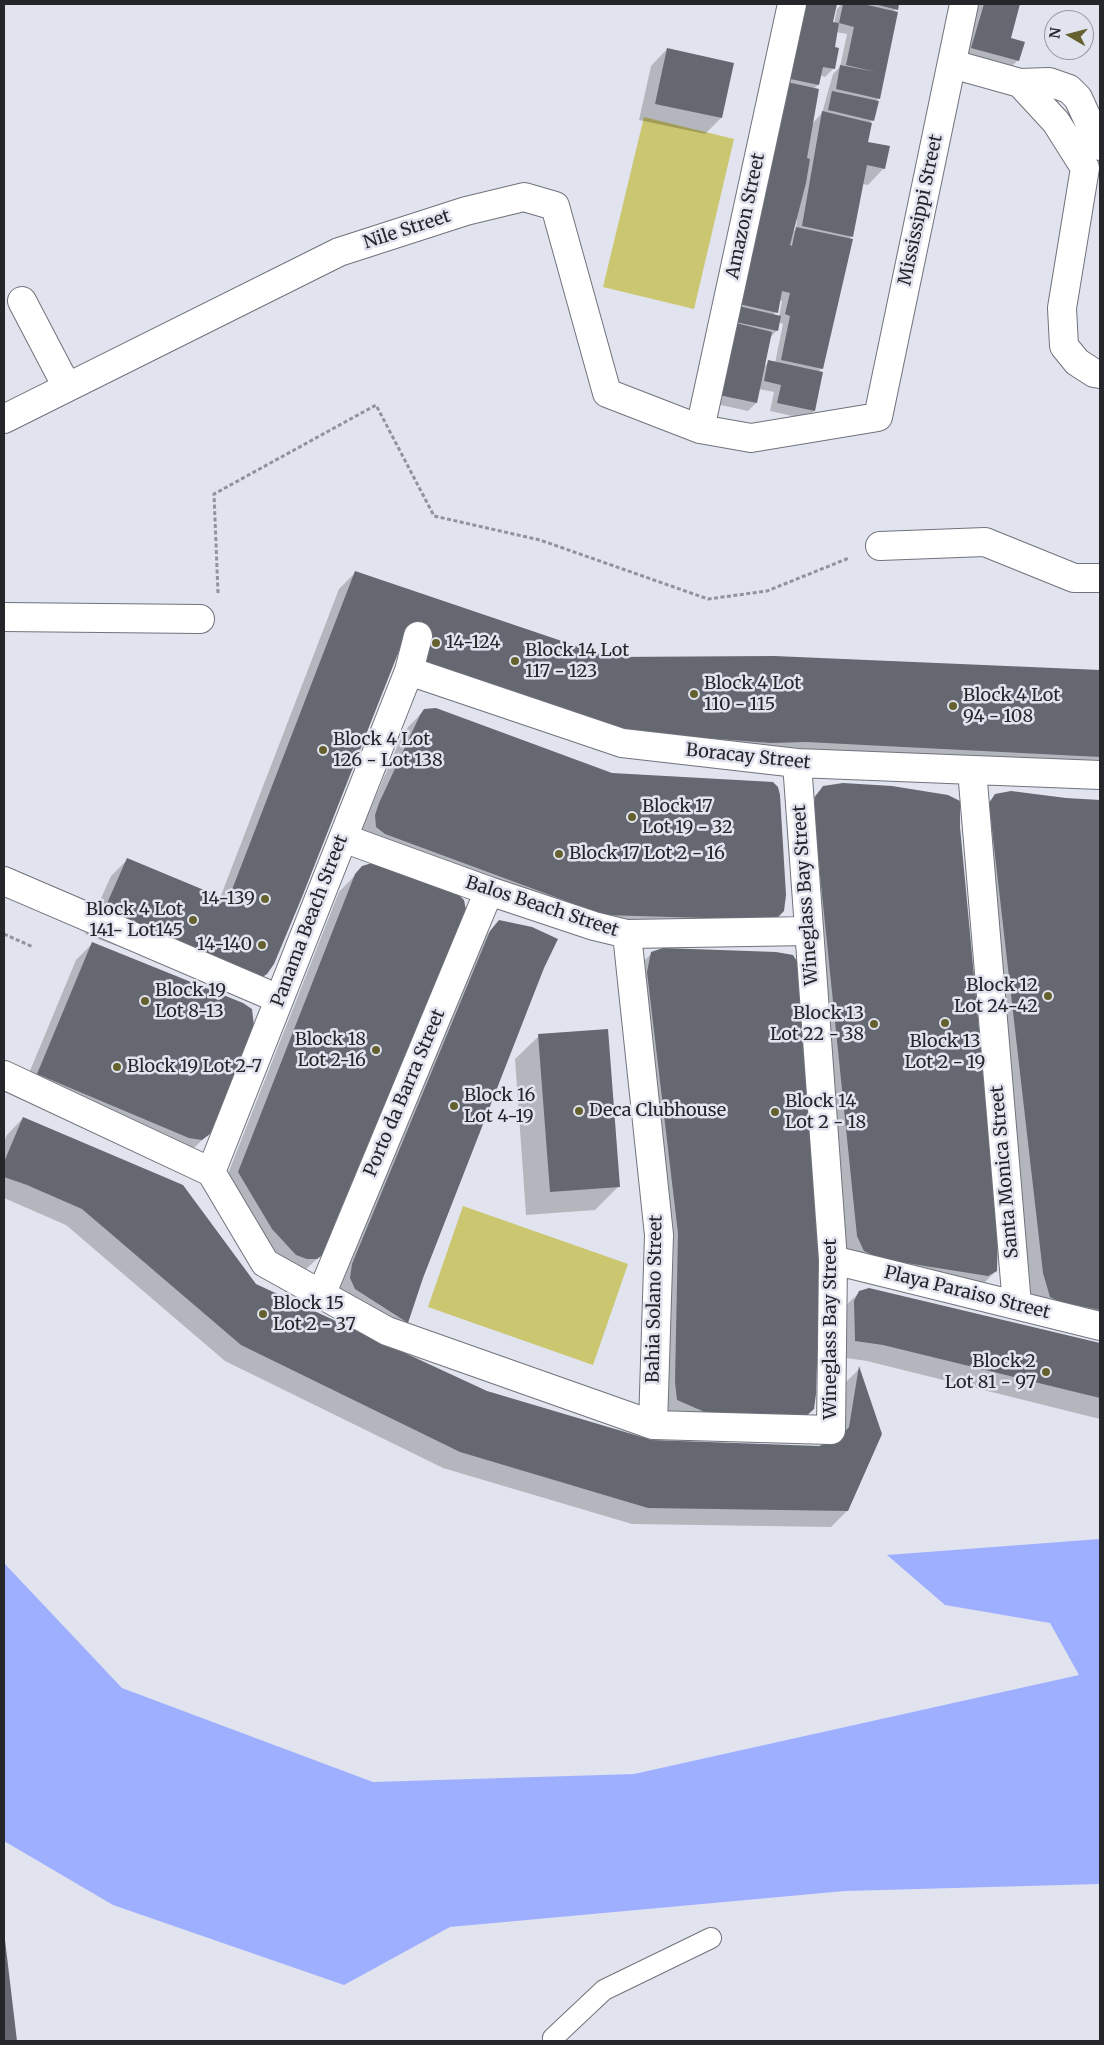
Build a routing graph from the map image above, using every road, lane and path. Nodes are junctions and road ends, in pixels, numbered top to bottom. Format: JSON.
{"nodes":[{"id":1,"x":792,"y":4,"type":"edge"},
{"id":2,"x":964,"y":4,"type":"edge"},
{"id":3,"x":952,"y":64,"type":"junction"},
{"id":4,"x":1020,"y":83,"type":"junction"},
{"id":5,"x":1100,"y":146,"type":"edge"},
{"id":6,"x":1093,"y":170,"type":"edge"},
{"id":7,"x":22,"y":300,"type":"dead end"},
{"id":8,"x":1100,"y":374,"type":"edge"},
{"id":9,"x":67,"y":388,"type":"junction"},
{"id":10,"x":4,"y":419,"type":"edge"},
{"id":11,"x":700,"y":429,"type":"junction"},
{"id":12,"x":880,"y":546,"type":"joint"},
{"id":13,"x":1100,"y":578,"type":"edge"},
{"id":14,"x":4,"y":617,"type":"edge"},
{"id":15,"x":200,"y":619,"type":"joint"},
{"id":16,"x":418,"y":636,"type":"dead end"},
{"id":17,"x":409,"y":670,"type":"junction"},
{"id":18,"x":797,"y":763,"type":"junction"},
{"id":19,"x":972,"y":770,"type":"junction"},
{"id":20,"x":1100,"y":775,"type":"edge"},
{"id":21,"x":342,"y":838,"type":"junction"},
{"id":22,"x":4,"y":881,"type":"edge"},
{"id":23,"x":489,"y":891,"type":"junction"},
{"id":24,"x":809,"y":931,"type":"junction"},
{"id":25,"x":4,"y":934,"type":"edge"},
{"id":26,"x":627,"y":934,"type":"junction"},
{"id":27,"x":33,"y":948,"type":"dead end"},
{"id":28,"x":279,"y":999,"type":"junction"},
{"id":29,"x":4,"y":1075,"type":"edge"},
{"id":30,"x":211,"y":1172,"type":"junction"},
{"id":31,"x":833,"y":1260,"type":"junction"},
{"id":32,"x":322,"y":1294,"type":"junction"},
{"id":33,"x":1017,"y":1305,"type":"junction"},
{"id":34,"x":1100,"y":1326,"type":"edge"},
{"id":35,"x":653,"y":1425,"type":"junction"},
{"id":36,"x":711,"y":1938,"type":"dead end"},
{"id":37,"x":554,"y":2041,"type":"edge"}],
"edges":[{"from":1,"to":11,"type":"street","name":"Amazon Street"},
{"from":2,"to":3,"type":"street","name":"Mississippi Street"},
{"from":3,"to":4,"type":"street"},
{"from":3,"to":11,"type":"street","name":"Mississippi Street"},
{"from":4,"to":5,"type":"street"},
{"from":4,"to":6,"type":"street"},
{"from":6,"to":8,"type":"street"},
{"from":7,"to":9,"type":"street"},
{"from":9,"to":10,"type":"street","name":"Nile Street"},
{"from":9,"to":11,"type":"street","name":"Nile Street"},
{"from":12,"to":13,"type":"street"},
{"from":12,"to":15,"type":"path"},
{"from":14,"to":15,"type":"street"},
{"from":16,"to":17,"type":"street","name":"Panama Beach Street"},
{"from":17,"to":18,"type":"street","name":"Boracay Street"},
{"from":17,"to":21,"type":"street","name":"Panama Beach Street"},
{"from":18,"to":19,"type":"street","name":"Boracay Street"},
{"from":18,"to":24,"type":"street","name":"Wineglass Bay Street"},
{"from":19,"to":20,"type":"street","name":"Boracay Street"},
{"from":19,"to":33,"type":"street","name":"Santa Monica Street"},
{"from":21,"to":23,"type":"street","name":"Balos Beach Street"},
{"from":21,"to":28,"type":"street","name":"Panama Beach Street"},
{"from":22,"to":28,"type":"street"},
{"from":23,"to":26,"type":"street","name":"Balos Beach Street"},
{"from":23,"to":32,"type":"street","name":"Porto da Barra Street"},
{"from":24,"to":26,"type":"street","name":"Balos Beach Street"},
{"from":24,"to":31,"type":"street","name":"Wineglass Bay Street"},
{"from":25,"to":27,"type":"path"},
{"from":26,"to":35,"type":"street","name":"Bahia Solano Street"},
{"from":28,"to":30,"type":"street","name":"Panama Beach Street"},
{"from":29,"to":30,"type":"street"},
{"from":30,"to":32,"type":"street","name":"Wineglass Bay Street"},
{"from":31,"to":33,"type":"street","name":"Playa Paraiso Street"},
{"from":31,"to":35,"type":"street","name":"Wineglass Bay Street"},
{"from":32,"to":35,"type":"street","name":"Wineglass Bay Street"},
{"from":33,"to":34,"type":"street","name":"Playa Paraiso Street"},
{"from":36,"to":37,"type":"lane"}]}
